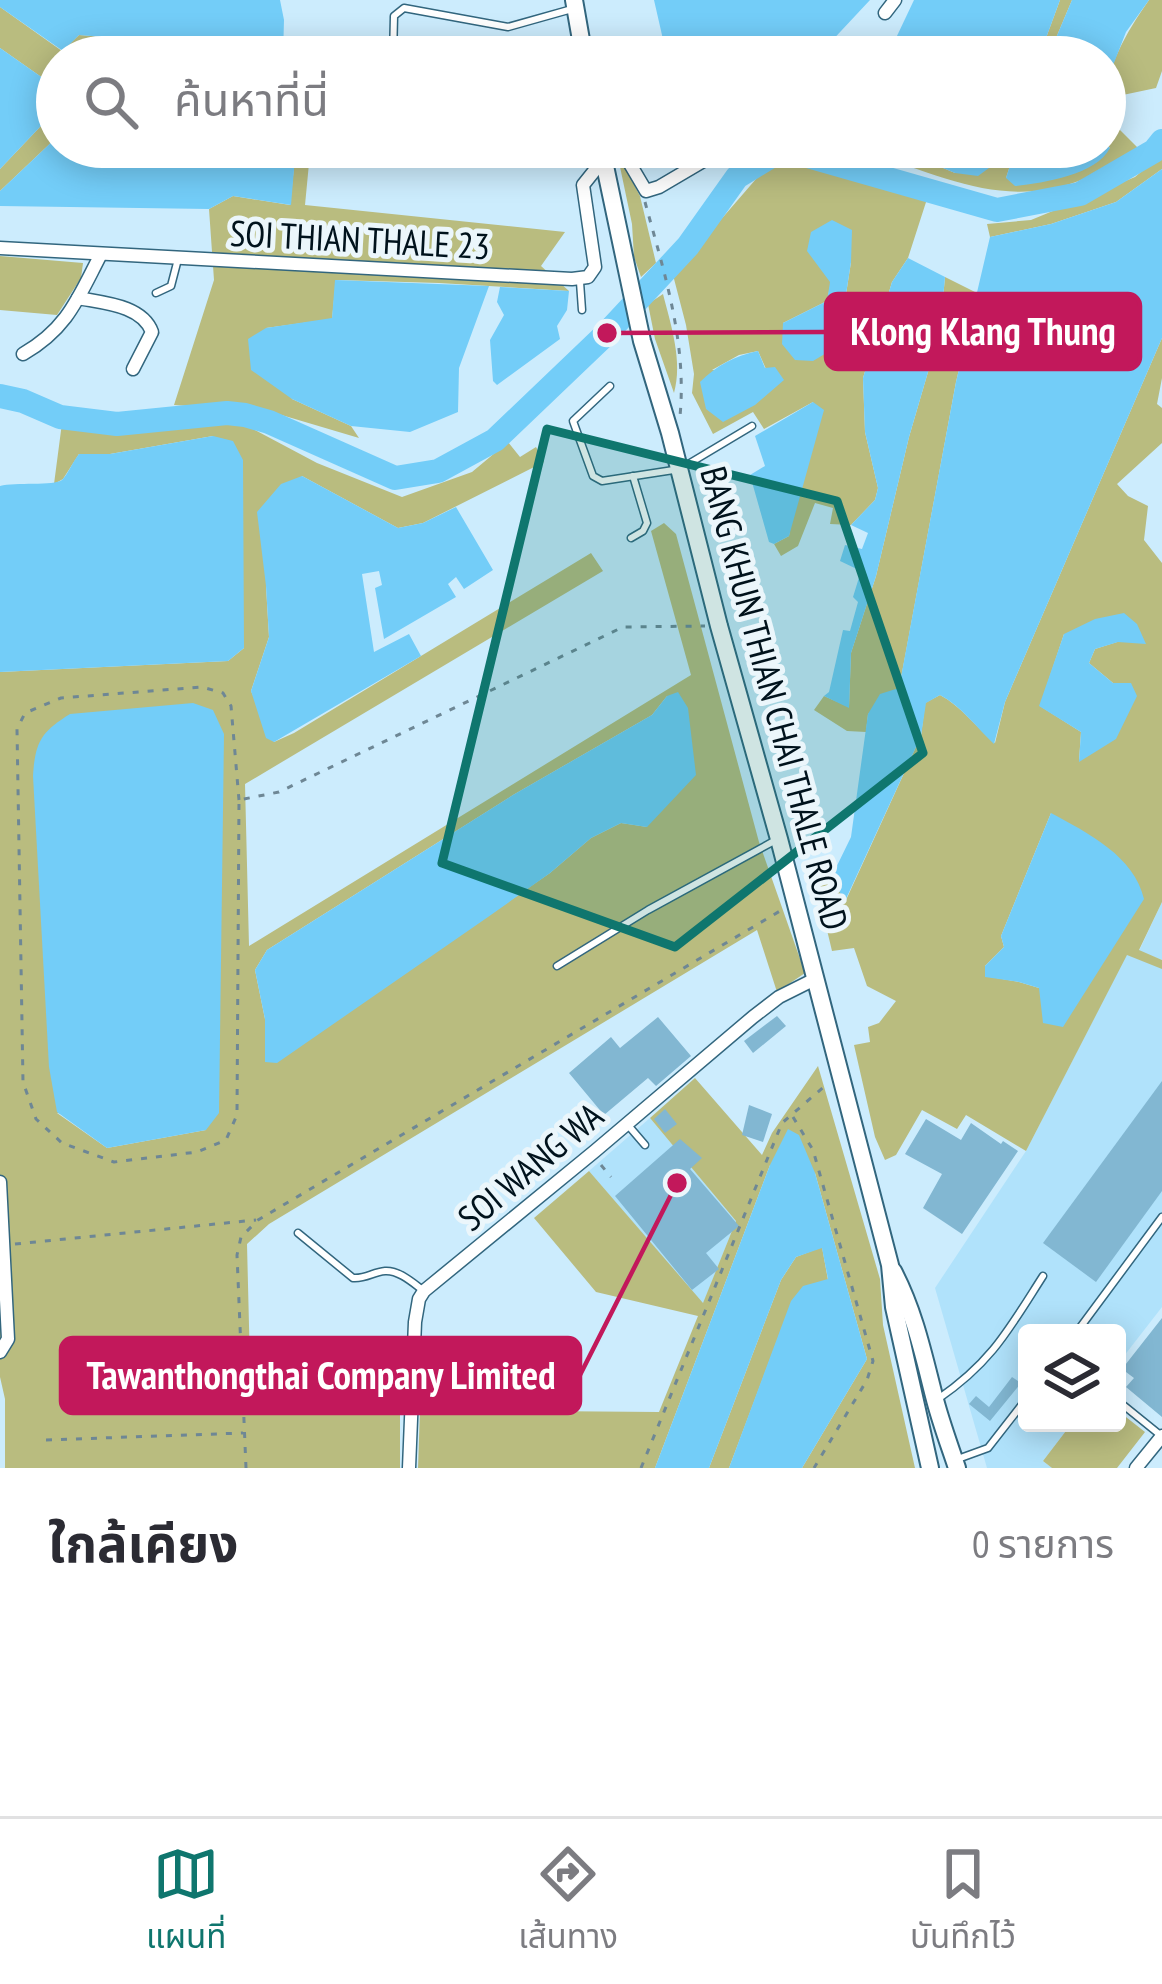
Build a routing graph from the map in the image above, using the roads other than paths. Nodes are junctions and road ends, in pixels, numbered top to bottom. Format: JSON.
{"nodes":[{"id":1,"x":895,"y":0,"type":"edge"},
{"id":2,"x":575,"y":4,"type":"edge"},
{"id":3,"x":885,"y":13,"type":"dead end"},
{"id":4,"x":394,"y":36,"type":"edge"},
{"id":5,"x":580,"y":36,"type":"edge"},
{"id":6,"x":593,"y":168,"type":"edge"},
{"id":7,"x":605,"y":168,"type":"edge"},
{"id":8,"x":632,"y":168,"type":"edge"},
{"id":9,"x":692,"y":168,"type":"edge"},
{"id":10,"x":0,"y":248,"type":"edge"},
{"id":11,"x":101,"y":254,"type":"junction"},
{"id":12,"x":178,"y":259,"type":"junction"},
{"id":13,"x":579,"y":278,"type":"junction"},
{"id":14,"x":155,"y":293,"type":"dead end"},
{"id":15,"x":78,"y":298,"type":"junction"},
{"id":16,"x":582,"y":310,"type":"dead end"},
{"id":17,"x":23,"y":354,"type":"dead end"},
{"id":18,"x":133,"y":369,"type":"dead end"},
{"id":19,"x":610,"y":386,"type":"dead end"},
{"id":20,"x":752,"y":426,"type":"dead end"},
{"id":21,"x":680,"y":469,"type":"junction"},
{"id":22,"x":633,"y":476,"type":"junction"},
{"id":23,"x":631,"y":538,"type":"dead end"},
{"id":24,"x":779,"y":839,"type":"junction"},
{"id":25,"x":557,"y":966,"type":"dead end"},
{"id":26,"x":815,"y":979,"type":"junction"},
{"id":27,"x":627,"y":1124,"type":"junction"},
{"id":28,"x":645,"y":1145,"type":"dead end"},
{"id":29,"x":0,"y":1182,"type":"edge"},
{"id":30,"x":1162,"y":1217,"type":"edge"},
{"id":31,"x":298,"y":1233,"type":"dead end"},
{"id":32,"x":890,"y":1265,"type":"junction"},
{"id":33,"x":1043,"y":1276,"type":"dead end"},
{"id":34,"x":424,"y":1291,"type":"junction"},
{"id":35,"x":1083,"y":1324,"type":"edge"},
{"id":36,"x":0,"y":1352,"type":"edge"},
{"id":37,"x":935,"y":1400,"type":"junction"},
{"id":38,"x":1126,"y":1407,"type":"edge"},
{"id":39,"x":1018,"y":1410,"type":"edge"},
{"id":40,"x":1162,"y":1437,"type":"edge"},
{"id":41,"x":956,"y":1464,"type":"edge"},
{"id":42,"x":409,"y":1468,"type":"edge"},
{"id":43,"x":930,"y":1468,"type":"edge"},
{"id":44,"x":1136,"y":1468,"type":"edge"}],
"edges":[{"from":1,"to":3,"type":"street"},
{"from":2,"to":4,"type":"lane"},
{"from":2,"to":5,"type":"main road"},
{"from":6,"to":13,"type":"street"},
{"from":7,"to":21,"type":"main road","name":"BANG KHUN THIAN CHAI THALE ROAD"},
{"from":8,"to":9,"type":"street"},
{"from":10,"to":11,"type":"street","name":"SOI THIAN THALE 23"},
{"from":11,"to":12,"type":"street","name":"SOI THIAN THALE 23"},
{"from":11,"to":15,"type":"street"},
{"from":12,"to":13,"type":"street","name":"SOI THIAN THALE 23"},
{"from":12,"to":14,"type":"lane"},
{"from":13,"to":16,"type":"lane"},
{"from":15,"to":17,"type":"street"},
{"from":15,"to":18,"type":"street"},
{"from":19,"to":22,"type":"lane"},
{"from":20,"to":21,"type":"lane"},
{"from":21,"to":22,"type":"lane"},
{"from":21,"to":24,"type":"main road","name":"BANG KHUN THIAN CHAI THALE ROAD"},
{"from":22,"to":23,"type":"lane"},
{"from":24,"to":25,"type":"lane"},
{"from":24,"to":26,"type":"main road","name":"BANG KHUN THIAN CHAI THALE ROAD"},
{"from":26,"to":27,"type":"street","name":"SOI WANG WA"},
{"from":26,"to":32,"type":"main road","name":"BANG KHUN THIAN CHAI THALE ROAD"},
{"from":27,"to":28,"type":"lane"},
{"from":27,"to":34,"type":"street","name":"SOI WANG WA"},
{"from":29,"to":36,"type":"street"},
{"from":30,"to":35,"type":"lane"},
{"from":31,"to":34,"type":"lane"},
{"from":32,"to":37,"type":"main road","name":"BANG KHUN THIAN CHAI THALE ROAD"},
{"from":32,"to":43,"type":"main road","name":"BANG KHUN THIAN CHAI THALE ROAD"},
{"from":33,"to":37,"type":"lane"},
{"from":34,"to":42,"type":"street"},
{"from":37,"to":41,"type":"main road","name":"BANG KHUN THIAN CHAI THALE ROAD"},
{"from":38,"to":40,"type":"lane"},
{"from":39,"to":41,"type":"lane"},
{"from":40,"to":44,"type":"street"}]}
